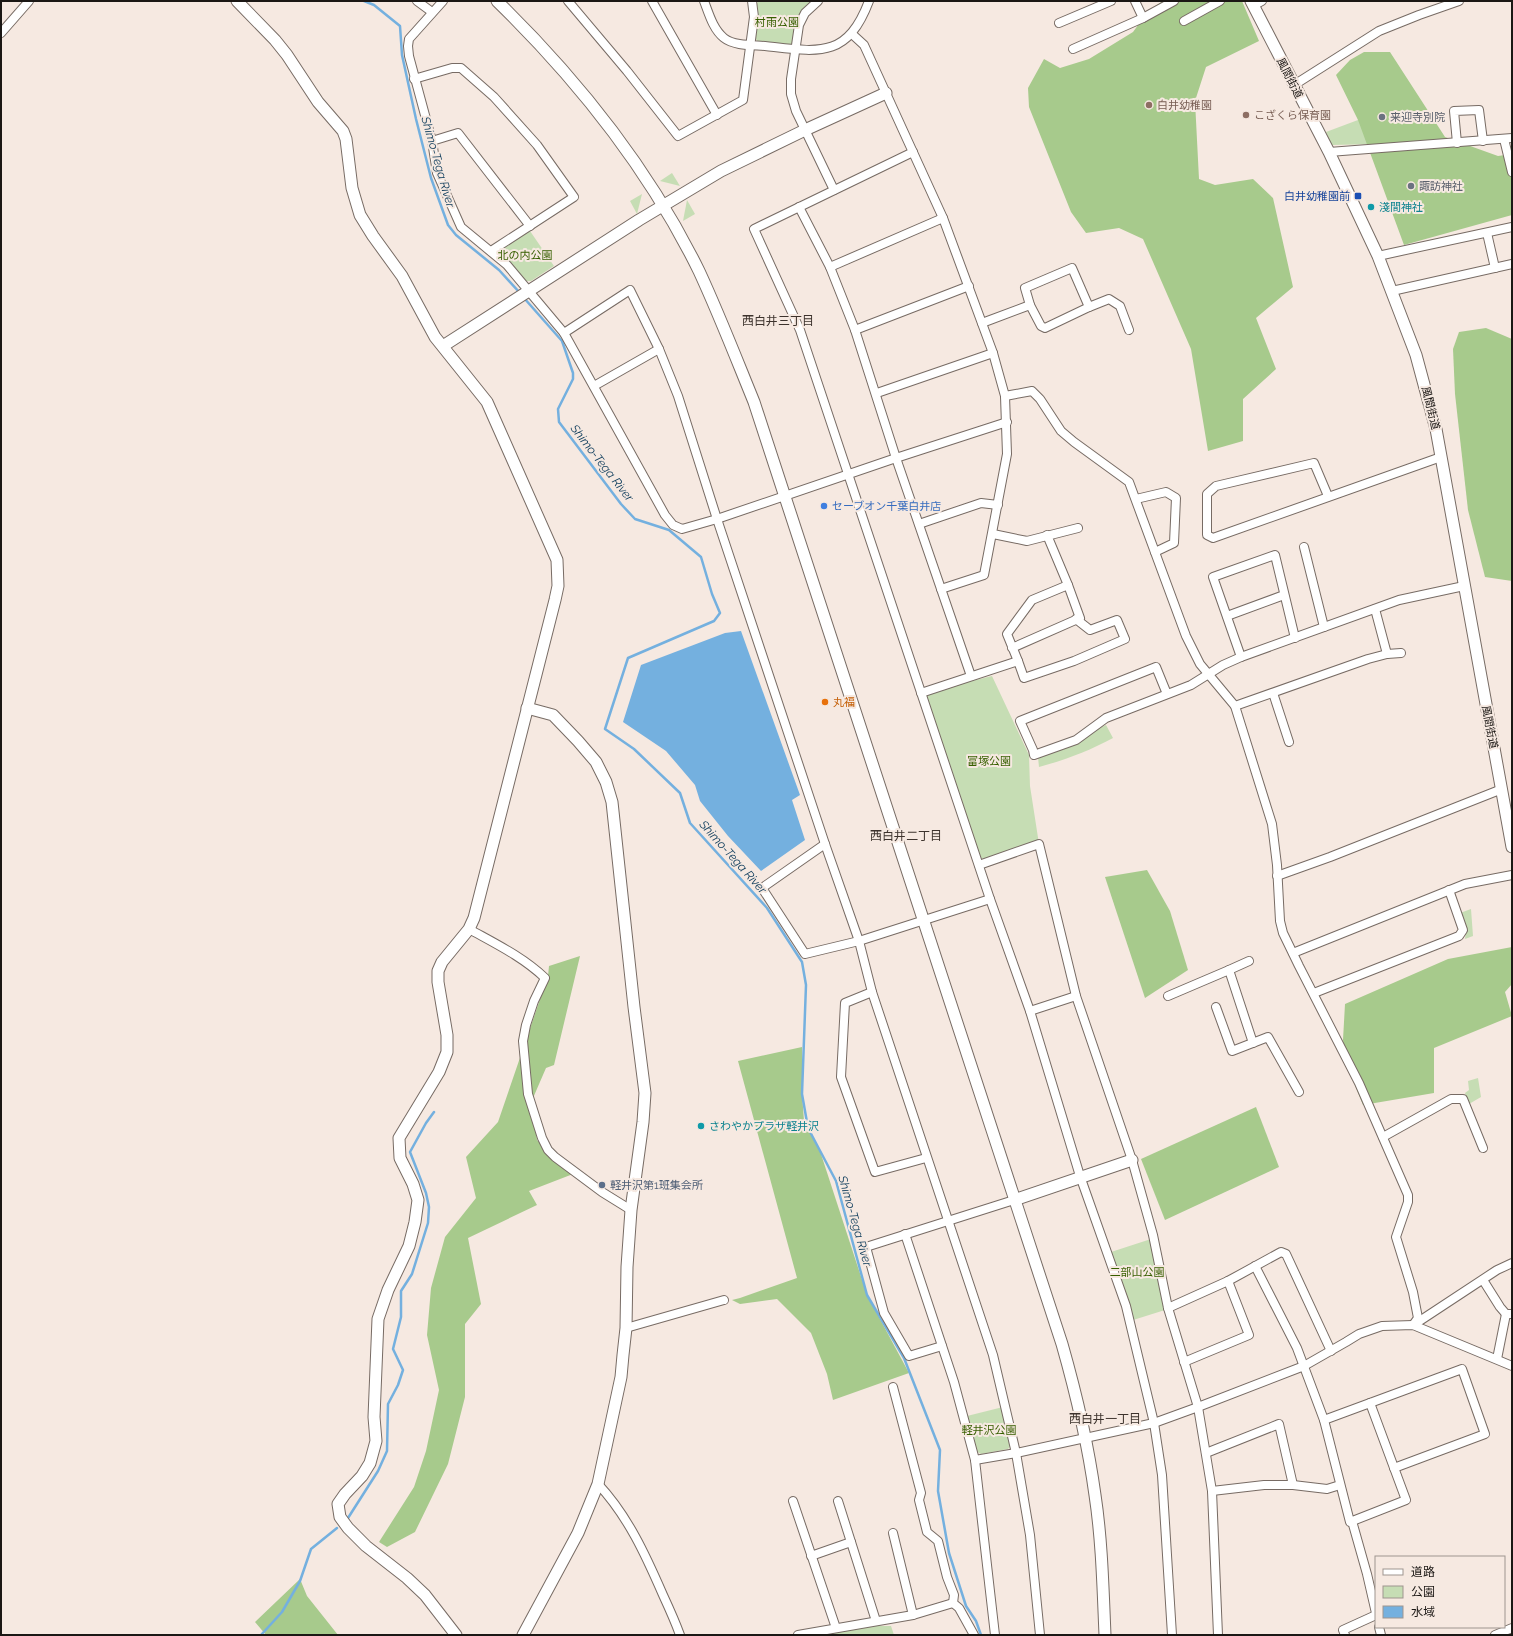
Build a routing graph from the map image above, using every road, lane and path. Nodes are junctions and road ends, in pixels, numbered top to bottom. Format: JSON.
{"nodes":[{"id":1,"x":29,"y":1,"type":"edge"},
{"id":2,"x":237,"y":1,"type":"edge"},
{"id":3,"x":418,"y":1,"type":"edge"},
{"id":4,"x":443,"y":1,"type":"edge"},
{"id":5,"x":497,"y":1,"type":"edge"},
{"id":6,"x":568,"y":1,"type":"edge"},
{"id":7,"x":652,"y":1,"type":"edge"},
{"id":8,"x":704,"y":1,"type":"edge"},
{"id":9,"x":752,"y":1,"type":"edge"},
{"id":10,"x":818,"y":1,"type":"edge"},
{"id":11,"x":869,"y":1,"type":"edge"},
{"id":12,"x":1111,"y":1,"type":"edge"},
{"id":13,"x":1135,"y":1,"type":"edge"},
{"id":14,"x":1174,"y":1,"type":"edge"},
{"id":15,"x":1220,"y":1,"type":"edge"},
{"id":16,"x":1459,"y":1,"type":"edge"},
{"id":17,"x":1256,"y":3,"type":"edge"},
{"id":18,"x":432,"y":12,"type":"junction"},
{"id":19,"x":1143,"y":18,"type":"junction"},
{"id":20,"x":1184,"y":21,"type":"dead end"},
{"id":21,"x":1059,"y":23,"type":"dead end"},
{"id":22,"x":1,"y":33,"type":"edge"},
{"id":23,"x":852,"y":34,"type":"junction"},
{"id":24,"x":750,"y":45,"type":"junction"},
{"id":25,"x":1073,"y":49,"type":"dead end"},
{"id":26,"x":796,"y":50,"type":"junction"},
{"id":27,"x":414,"y":79,"type":"junction"},
{"id":28,"x":1294,"y":85,"type":"junction"},
{"id":29,"x":886,"y":93,"type":"junction"},
{"id":30,"x":717,"y":115,"type":"junction"},
{"id":31,"x":805,"y":130,"type":"junction"},
{"id":32,"x":1508,"y":139,"type":"edge"},
{"id":33,"x":1483,"y":140,"type":"junction"},
{"id":34,"x":432,"y":141,"type":"junction"},
{"id":35,"x":1457,"y":143,"type":"junction"},
{"id":36,"x":913,"y":152,"type":"junction"},
{"id":37,"x":1329,"y":152,"type":"junction"},
{"id":38,"x":1512,"y":172,"type":"edge"},
{"id":39,"x":834,"y":190,"type":"junction"},
{"id":40,"x":663,"y":206,"type":"junction"},
{"id":41,"x":800,"y":207,"type":"junction"},
{"id":42,"x":943,"y":218,"type":"junction"},
{"id":43,"x":530,"y":226,"type":"junction"},
{"id":44,"x":1512,"y":227,"type":"edge"},
{"id":45,"x":1487,"y":232,"type":"junction"},
{"id":46,"x":491,"y":251,"type":"junction"},
{"id":47,"x":1378,"y":256,"type":"junction"},
{"id":48,"x":1512,"y":264,"type":"edge"},
{"id":49,"x":830,"y":267,"type":"junction"},
{"id":50,"x":1495,"y":268,"type":"junction"},
{"id":51,"x":969,"y":286,"type":"junction"},
{"id":52,"x":1392,"y":291,"type":"junction"},
{"id":53,"x":525,"y":294,"type":"junction"},
{"id":54,"x":1030,"y":305,"type":"junction"},
{"id":55,"x":1089,"y":307,"type":"junction"},
{"id":56,"x":982,"y":323,"type":"junction"},
{"id":57,"x":855,"y":330,"type":"junction"},
{"id":58,"x":1129,"y":330,"type":"dead end"},
{"id":59,"x":564,"y":333,"type":"junction"},
{"id":60,"x":443,"y":346,"type":"junction"},
{"id":61,"x":659,"y":349,"type":"junction"},
{"id":62,"x":993,"y":353,"type":"junction"},
{"id":63,"x":594,"y":386,"type":"junction"},
{"id":64,"x":876,"y":393,"type":"junction"},
{"id":65,"x":1005,"y":396,"type":"junction"},
{"id":66,"x":1007,"y":422,"type":"junction"},
{"id":67,"x":1441,"y":456,"type":"junction"},
{"id":68,"x":896,"y":458,"type":"junction"},
{"id":69,"x":849,"y":474,"type":"junction"},
{"id":70,"x":1328,"y":496,"type":"junction"},
{"id":71,"x":784,"y":497,"type":"junction"},
{"id":72,"x":1136,"y":499,"type":"junction"},
{"id":73,"x":998,"y":505,"type":"junction"},
{"id":74,"x":717,"y":519,"type":"junction"},
{"id":75,"x":919,"y":524,"type":"junction"},
{"id":76,"x":1078,"y":528,"type":"dead end"},
{"id":77,"x":993,"y":534,"type":"junction"},
{"id":78,"x":1047,"y":535,"type":"junction"},
{"id":79,"x":1304,"y":547,"type":"dead end"},
{"id":80,"x":1155,"y":552,"type":"junction"},
{"id":81,"x":1068,"y":586,"type":"junction"},
{"id":82,"x":1464,"y":586,"type":"junction"},
{"id":83,"x":941,"y":590,"type":"junction"},
{"id":84,"x":1284,"y":595,"type":"junction"},
{"id":85,"x":1375,"y":609,"type":"junction"},
{"id":86,"x":1227,"y":616,"type":"junction"},
{"id":87,"x":1076,"y":619,"type":"junction"},
{"id":88,"x":1324,"y":627,"type":"junction"},
{"id":89,"x":1295,"y":638,"type":"junction"},
{"id":90,"x":1012,"y":648,"type":"junction"},
{"id":91,"x":1401,"y":653,"type":"dead end"},
{"id":92,"x":1387,"y":654,"type":"junction"},
{"id":93,"x":1241,"y":657,"type":"junction"},
{"id":94,"x":1018,"y":661,"type":"junction"},
{"id":95,"x":1208,"y":674,"type":"junction"},
{"id":96,"x":970,"y":676,"type":"junction"},
{"id":97,"x":921,"y":693,"type":"junction"},
{"id":98,"x":1273,"y":693,"type":"junction"},
{"id":99,"x":1167,"y":694,"type":"junction"},
{"id":100,"x":1235,"y":706,"type":"junction"},
{"id":101,"x":527,"y":708,"type":"junction"},
{"id":102,"x":1289,"y":742,"type":"dead end"},
{"id":103,"x":1502,"y":789,"type":"junction"},
{"id":104,"x":825,"y":844,"type":"junction"},
{"id":105,"x":1512,"y":847,"type":"edge"},
{"id":106,"x":979,"y":865,"type":"junction"},
{"id":107,"x":1512,"y":875,"type":"edge"},
{"id":108,"x":1277,"y":876,"type":"junction"},
{"id":109,"x":1449,"y":890,"type":"junction"},
{"id":110,"x":990,"y":898,"type":"junction"},
{"id":111,"x":924,"y":921,"type":"junction"},
{"id":112,"x":469,"y":929,"type":"junction"},
{"id":113,"x":859,"y":942,"type":"junction"},
{"id":114,"x":1293,"y":953,"type":"junction"},
{"id":115,"x":1249,"y":961,"type":"dead end"},
{"id":116,"x":1229,"y":970,"type":"junction"},
{"id":117,"x":872,"y":992,"type":"junction"},
{"id":118,"x":1314,"y":993,"type":"junction"},
{"id":119,"x":1076,"y":996,"type":"junction"},
{"id":120,"x":1168,"y":996,"type":"dead end"},
{"id":121,"x":1216,"y":1006,"type":"dead end"},
{"id":122,"x":1030,"y":1012,"type":"junction"},
{"id":123,"x":1253,"y":1043,"type":"junction"},
{"id":124,"x":1299,"y":1092,"type":"dead end"},
{"id":125,"x":1383,"y":1137,"type":"junction"},
{"id":126,"x":1483,"y":1148,"type":"dead end"},
{"id":127,"x":926,"y":1158,"type":"junction"},
{"id":128,"x":1132,"y":1160,"type":"junction"},
{"id":129,"x":1080,"y":1176,"type":"junction"},
{"id":130,"x":1014,"y":1200,"type":"junction"},
{"id":131,"x":631,"y":1210,"type":"junction"},
{"id":132,"x":948,"y":1221,"type":"junction"},
{"id":133,"x":905,"y":1234,"type":"junction"},
{"id":134,"x":1512,"y":1263,"type":"edge"},
{"id":135,"x":1255,"y":1266,"type":"junction"},
{"id":136,"x":1483,"y":1280,"type":"junction"},
{"id":137,"x":1228,"y":1281,"type":"junction"},
{"id":138,"x":724,"y":1300,"type":"dead end"},
{"id":139,"x":1168,"y":1308,"type":"junction"},
{"id":140,"x":1509,"y":1314,"type":"edge"},
{"id":141,"x":1413,"y":1325,"type":"junction"},
{"id":142,"x":626,"y":1328,"type":"junction"},
{"id":143,"x":942,"y":1346,"type":"junction"},
{"id":144,"x":1331,"y":1350,"type":"junction"},
{"id":145,"x":1497,"y":1359,"type":"junction"},
{"id":146,"x":1184,"y":1362,"type":"junction"},
{"id":147,"x":1304,"y":1366,"type":"junction"},
{"id":148,"x":1512,"y":1366,"type":"edge"},
{"id":149,"x":893,"y":1387,"type":"dead end"},
{"id":150,"x":1370,"y":1403,"type":"junction"},
{"id":151,"x":1198,"y":1407,"type":"junction"},
{"id":152,"x":1324,"y":1420,"type":"junction"},
{"id":153,"x":1154,"y":1423,"type":"junction"},
{"id":154,"x":1084,"y":1438,"type":"junction"},
{"id":155,"x":1016,"y":1453,"type":"junction"},
{"id":156,"x":1206,"y":1453,"type":"junction"},
{"id":157,"x":975,"y":1460,"type":"junction"},
{"id":158,"x":1394,"y":1468,"type":"junction"},
{"id":159,"x":598,"y":1484,"type":"junction"},
{"id":160,"x":1293,"y":1485,"type":"junction"},
{"id":161,"x":1340,"y":1485,"type":"junction"},
{"id":162,"x":1212,"y":1491,"type":"junction"},
{"id":163,"x":792,"y":1501,"type":"dead end"},
{"id":164,"x":838,"y":1501,"type":"dead end"},
{"id":165,"x":1352,"y":1521,"type":"junction"},
{"id":166,"x":893,"y":1533,"type":"dead end"},
{"id":167,"x":851,"y":1542,"type":"junction"},
{"id":168,"x":811,"y":1556,"type":"junction"},
{"id":169,"x":953,"y":1603,"type":"junction"},
{"id":170,"x":1375,"y":1609,"type":"edge"},
{"id":171,"x":1375,"y":1614,"type":"edge"},
{"id":172,"x":913,"y":1615,"type":"junction"},
{"id":173,"x":876,"y":1621,"type":"junction"},
{"id":174,"x":836,"y":1628,"type":"junction"},
{"id":175,"x":1512,"y":1628,"type":"edge"},
{"id":176,"x":456,"y":1635,"type":"edge"},
{"id":177,"x":523,"y":1635,"type":"edge"},
{"id":178,"x":680,"y":1635,"type":"edge"},
{"id":179,"x":798,"y":1635,"type":"edge"},
{"id":180,"x":974,"y":1635,"type":"edge"},
{"id":181,"x":995,"y":1635,"type":"edge"},
{"id":182,"x":1040,"y":1635,"type":"edge"},
{"id":183,"x":1105,"y":1635,"type":"edge"},
{"id":184,"x":1172,"y":1635,"type":"edge"},
{"id":185,"x":1218,"y":1635,"type":"edge"},
{"id":186,"x":1345,"y":1635,"type":"edge"},
{"id":187,"x":1495,"y":1635,"type":"edge"}],
"edges":[{"from":1,"to":22,"type":"street"},
{"from":2,"to":60,"type":"street"},
{"from":3,"to":18,"type":"street"},
{"from":4,"to":18,"type":"street"},
{"from":5,"to":40,"type":"street"},
{"from":6,"to":30,"type":"street"},
{"from":7,"to":30,"type":"street"},
{"from":8,"to":24,"type":"street"},
{"from":9,"to":24,"type":"street"},
{"from":10,"to":26,"type":"street"},
{"from":11,"to":23,"type":"street"},
{"from":12,"to":21,"type":"street"},
{"from":13,"to":19,"type":"street"},
{"from":14,"to":19,"type":"street"},
{"from":15,"to":20,"type":"street"},
{"from":16,"to":28,"type":"street"},
{"from":17,"to":28,"type":"street","name":"風間街道"},
{"from":18,"to":27,"type":"street"},
{"from":19,"to":25,"type":"street"},
{"from":23,"to":26,"type":"street"},
{"from":23,"to":29,"type":"street"},
{"from":24,"to":26,"type":"street"},
{"from":24,"to":30,"type":"street"},
{"from":26,"to":31,"type":"street"},
{"from":27,"to":34,"type":"street"},
{"from":27,"to":43,"type":"street"},
{"from":28,"to":37,"type":"street","name":"風間街道"},
{"from":29,"to":31,"type":"street"},
{"from":29,"to":36,"type":"street"},
{"from":31,"to":39,"type":"street"},
{"from":31,"to":40,"type":"street"},
{"from":32,"to":33,"type":"street"},
{"from":32,"to":38,"type":"street"},
{"from":33,"to":35,"type":"street"},
{"from":33,"to":35,"type":"street"},
{"from":34,"to":43,"type":"street"},
{"from":34,"to":46,"type":"street"},
{"from":35,"to":37,"type":"street"},
{"from":36,"to":39,"type":"street"},
{"from":36,"to":42,"type":"street"},
{"from":37,"to":47,"type":"street","name":"風間街道"},
{"from":39,"to":41,"type":"street"},
{"from":40,"to":53,"type":"street"},
{"from":40,"to":71,"type":"street"},
{"from":41,"to":49,"type":"street"},
{"from":41,"to":69,"type":"street"},
{"from":42,"to":49,"type":"street"},
{"from":42,"to":51,"type":"street"},
{"from":43,"to":46,"type":"street"},
{"from":44,"to":45,"type":"street"},
{"from":45,"to":47,"type":"street"},
{"from":45,"to":50,"type":"street"},
{"from":46,"to":53,"type":"street"},
{"from":47,"to":52,"type":"street","name":"風間街道"},
{"from":48,"to":50,"type":"street"},
{"from":49,"to":57,"type":"street"},
{"from":50,"to":52,"type":"street"},
{"from":51,"to":56,"type":"street"},
{"from":51,"to":57,"type":"street"},
{"from":52,"to":67,"type":"street","name":"風間街道"},
{"from":53,"to":59,"type":"street"},
{"from":53,"to":60,"type":"street"},
{"from":54,"to":55,"type":"street"},
{"from":54,"to":55,"type":"street"},
{"from":54,"to":56,"type":"street"},
{"from":55,"to":58,"type":"street"},
{"from":56,"to":62,"type":"street"},
{"from":57,"to":64,"type":"street"},
{"from":59,"to":61,"type":"street"},
{"from":59,"to":63,"type":"street"},
{"from":60,"to":101,"type":"street"},
{"from":61,"to":63,"type":"street"},
{"from":61,"to":74,"type":"street"},
{"from":62,"to":64,"type":"street"},
{"from":62,"to":65,"type":"street"},
{"from":63,"to":74,"type":"street"},
{"from":64,"to":68,"type":"street"},
{"from":65,"to":66,"type":"street"},
{"from":65,"to":72,"type":"street"},
{"from":66,"to":68,"type":"street"},
{"from":66,"to":73,"type":"street"},
{"from":67,"to":70,"type":"street"},
{"from":67,"to":82,"type":"street","name":"風間街道"},
{"from":68,"to":69,"type":"street"},
{"from":68,"to":75,"type":"street"},
{"from":69,"to":71,"type":"street"},
{"from":69,"to":97,"type":"street"},
{"from":70,"to":70,"type":"street"},
{"from":71,"to":74,"type":"street"},
{"from":71,"to":111,"type":"street"},
{"from":72,"to":80,"type":"street"},
{"from":72,"to":80,"type":"street"},
{"from":73,"to":75,"type":"street"},
{"from":73,"to":77,"type":"street"},
{"from":74,"to":104,"type":"street"},
{"from":75,"to":83,"type":"street"},
{"from":76,"to":78,"type":"street"},
{"from":77,"to":78,"type":"street"},
{"from":77,"to":83,"type":"street"},
{"from":78,"to":81,"type":"street"},
{"from":79,"to":88,"type":"street"},
{"from":80,"to":95,"type":"street"},
{"from":81,"to":87,"type":"street"},
{"from":81,"to":90,"type":"street"},
{"from":82,"to":85,"type":"street"},
{"from":82,"to":103,"type":"street","name":"風間街道"},
{"from":83,"to":96,"type":"street"},
{"from":84,"to":86,"type":"street"},
{"from":84,"to":86,"type":"street"},
{"from":84,"to":89,"type":"street"},
{"from":85,"to":88,"type":"street"},
{"from":85,"to":92,"type":"street"},
{"from":86,"to":93,"type":"street"},
{"from":87,"to":90,"type":"street"},
{"from":87,"to":94,"type":"street"},
{"from":88,"to":89,"type":"street"},
{"from":89,"to":93,"type":"street"},
{"from":90,"to":94,"type":"street"},
{"from":91,"to":92,"type":"street"},
{"from":92,"to":98,"type":"street"},
{"from":93,"to":95,"type":"street"},
{"from":94,"to":96,"type":"street"},
{"from":95,"to":99,"type":"street"},
{"from":95,"to":100,"type":"street"},
{"from":96,"to":97,"type":"street"},
{"from":97,"to":106,"type":"street"},
{"from":98,"to":100,"type":"street"},
{"from":98,"to":102,"type":"street"},
{"from":99,"to":99,"type":"street"},
{"from":100,"to":108,"type":"street"},
{"from":101,"to":112,"type":"street"},
{"from":101,"to":131,"type":"street"},
{"from":103,"to":105,"type":"street","name":"風間街道"},
{"from":103,"to":108,"type":"street"},
{"from":104,"to":113,"type":"street"},
{"from":104,"to":113,"type":"street"},
{"from":106,"to":110,"type":"street"},
{"from":106,"to":119,"type":"street"},
{"from":107,"to":109,"type":"street"},
{"from":108,"to":114,"type":"street"},
{"from":109,"to":114,"type":"street"},
{"from":109,"to":118,"type":"street"},
{"from":110,"to":111,"type":"street"},
{"from":110,"to":122,"type":"street"},
{"from":111,"to":113,"type":"street"},
{"from":111,"to":130,"type":"street"},
{"from":112,"to":131,"type":"street"},
{"from":112,"to":176,"type":"street"},
{"from":113,"to":117,"type":"street"},
{"from":114,"to":118,"type":"street"},
{"from":115,"to":116,"type":"street"},
{"from":116,"to":120,"type":"street"},
{"from":116,"to":123,"type":"street"},
{"from":117,"to":127,"type":"street"},
{"from":117,"to":127,"type":"street"},
{"from":118,"to":125,"type":"street"},
{"from":119,"to":122,"type":"street"},
{"from":119,"to":128,"type":"street"},
{"from":121,"to":123,"type":"street"},
{"from":122,"to":129,"type":"street"},
{"from":123,"to":124,"type":"street"},
{"from":125,"to":126,"type":"street"},
{"from":125,"to":141,"type":"street"},
{"from":127,"to":132,"type":"street"},
{"from":128,"to":129,"type":"street"},
{"from":128,"to":139,"type":"street"},
{"from":129,"to":130,"type":"street"},
{"from":129,"to":153,"type":"street"},
{"from":130,"to":132,"type":"street"},
{"from":130,"to":154,"type":"street"},
{"from":131,"to":142,"type":"street"},
{"from":132,"to":133,"type":"street"},
{"from":132,"to":155,"type":"street"},
{"from":133,"to":143,"type":"street"},
{"from":133,"to":143,"type":"street"},
{"from":134,"to":136,"type":"street"},
{"from":135,"to":137,"type":"street"},
{"from":135,"to":144,"type":"street"},
{"from":135,"to":147,"type":"street"},
{"from":136,"to":140,"type":"street"},
{"from":136,"to":141,"type":"street"},
{"from":137,"to":139,"type":"street"},
{"from":137,"to":146,"type":"street"},
{"from":138,"to":142,"type":"street"},
{"from":139,"to":146,"type":"street"},
{"from":140,"to":145,"type":"street"},
{"from":141,"to":144,"type":"street"},
{"from":141,"to":145,"type":"street"},
{"from":142,"to":159,"type":"street"},
{"from":143,"to":157,"type":"street"},
{"from":144,"to":147,"type":"street"},
{"from":145,"to":148,"type":"street"},
{"from":146,"to":151,"type":"street"},
{"from":147,"to":151,"type":"street"},
{"from":147,"to":152,"type":"street"},
{"from":149,"to":169,"type":"street"},
{"from":150,"to":152,"type":"street"},
{"from":150,"to":158,"type":"street"},
{"from":150,"to":158,"type":"street"},
{"from":151,"to":153,"type":"street"},
{"from":151,"to":156,"type":"street"},
{"from":152,"to":161,"type":"street"},
{"from":153,"to":154,"type":"street"},
{"from":153,"to":184,"type":"street"},
{"from":154,"to":155,"type":"street"},
{"from":154,"to":183,"type":"street"},
{"from":155,"to":157,"type":"street"},
{"from":155,"to":182,"type":"street"},
{"from":156,"to":160,"type":"street"},
{"from":156,"to":162,"type":"street"},
{"from":157,"to":181,"type":"street"},
{"from":158,"to":165,"type":"street"},
{"from":159,"to":177,"type":"street"},
{"from":159,"to":178,"type":"street"},
{"from":160,"to":161,"type":"street"},
{"from":160,"to":162,"type":"street"},
{"from":161,"to":165,"type":"street"},
{"from":162,"to":185,"type":"street"},
{"from":163,"to":168,"type":"street"},
{"from":164,"to":167,"type":"street"},
{"from":165,"to":170,"type":"street"},
{"from":166,"to":172,"type":"street"},
{"from":167,"to":168,"type":"street"},
{"from":167,"to":173,"type":"street"},
{"from":168,"to":174,"type":"street"},
{"from":169,"to":172,"type":"street"},
{"from":169,"to":180,"type":"street"},
{"from":171,"to":186,"type":"street"},
{"from":172,"to":173,"type":"street"},
{"from":173,"to":174,"type":"street"},
{"from":174,"to":179,"type":"street"},
{"from":175,"to":187,"type":"street"}]}
